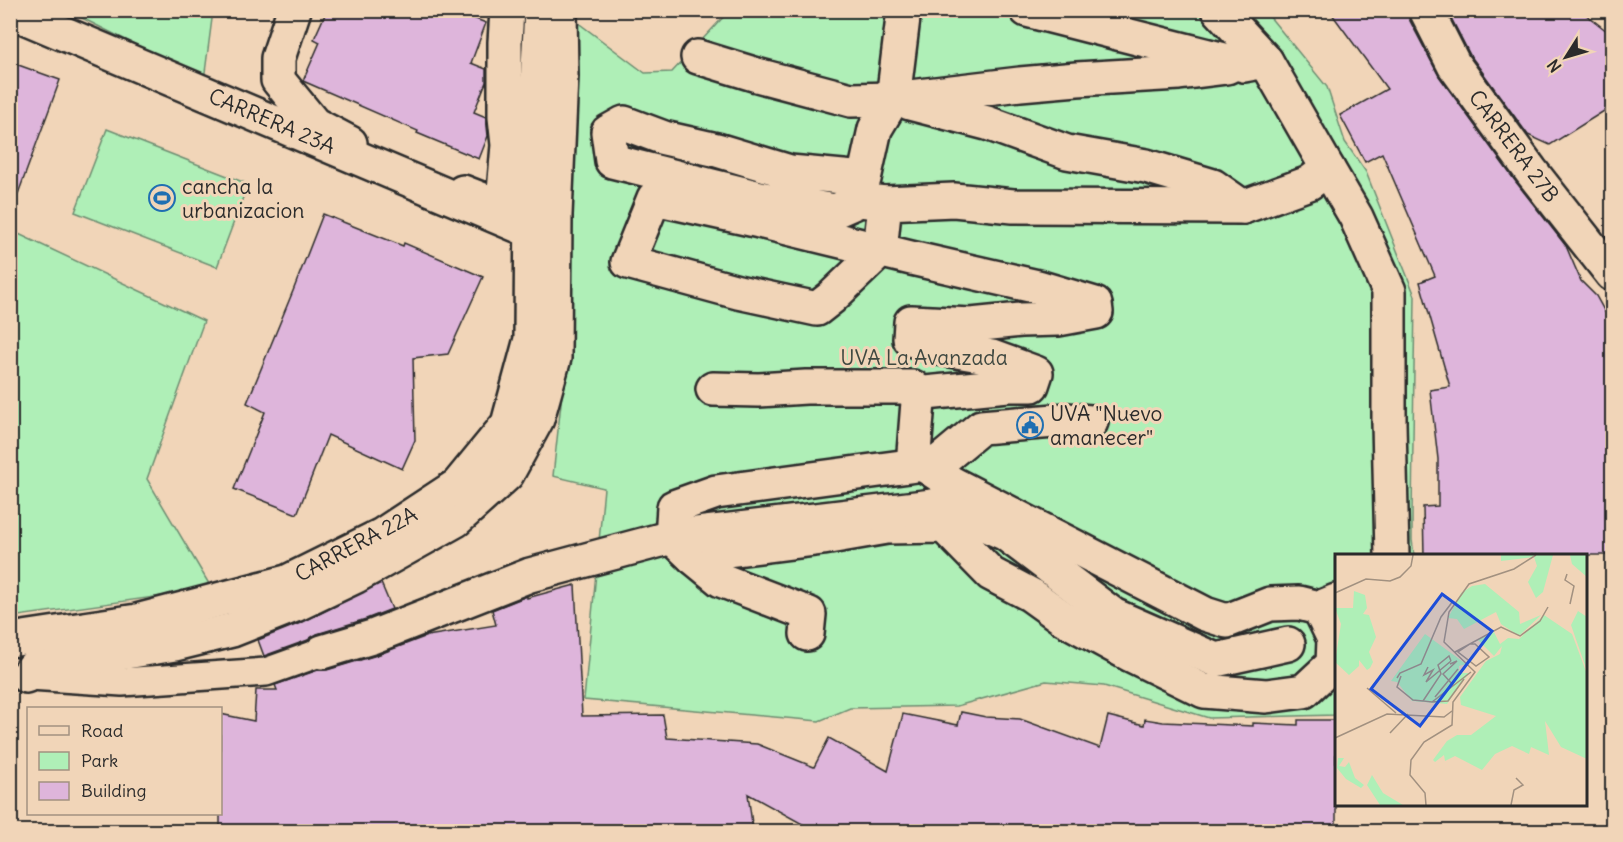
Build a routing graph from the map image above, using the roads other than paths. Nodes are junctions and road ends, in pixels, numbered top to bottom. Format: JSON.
{"nodes":[{"id":1,"x":13,"y":10,"type":"edge"},
{"id":2,"x":294,"y":10,"type":"edge"},
{"id":3,"x":507,"y":10,"type":"edge"},
{"id":4,"x":541,"y":10,"type":"edge"},
{"id":5,"x":560,"y":10,"type":"edge"},
{"id":6,"x":904,"y":10,"type":"edge"},
{"id":7,"x":1027,"y":10,"type":"edge"},
{"id":8,"x":1219,"y":10,"type":"edge"},
{"id":9,"x":1426,"y":10,"type":"edge"},
{"id":10,"x":698,"y":57,"type":"dead end"},
{"id":11,"x":1255,"y":63,"type":"junction"},
{"id":12,"x":893,"y":99,"type":"junction"},
{"id":13,"x":1328,"y":169,"type":"junction"},
{"id":14,"x":519,"y":178,"type":"junction"},
{"id":15,"x":885,"y":203,"type":"junction"},
{"id":16,"x":1243,"y":207,"type":"junction"},
{"id":17,"x":1574,"y":225,"type":"junction"},
{"id":18,"x":531,"y":231,"type":"junction"},
{"id":19,"x":1612,"y":244,"type":"edge"},
{"id":20,"x":880,"y":251,"type":"junction"},
{"id":21,"x":1612,"y":274,"type":"edge"},
{"id":22,"x":713,"y":390,"type":"dead end"},
{"id":23,"x":915,"y":393,"type":"junction"},
{"id":24,"x":1091,"y":422,"type":"dead end"},
{"id":25,"x":917,"y":464,"type":"junction"},
{"id":26,"x":682,"y":547,"type":"junction"},
{"id":27,"x":1392,"y":554,"type":"edge"},
{"id":28,"x":1328,"y":604,"type":"edge"},
{"id":29,"x":807,"y":634,"type":"dead end"},
{"id":30,"x":10,"y":640,"type":"edge"},
{"id":31,"x":1288,"y":644,"type":"dead end"},
{"id":32,"x":322,"y":652,"type":"joint"},
{"id":33,"x":18,"y":675,"type":"edge"}],
"edges":[{"from":1,"to":18,"type":"street","name":"CARRERA 23A"},
{"from":2,"to":14,"type":"street"},
{"from":3,"to":14,"type":"street"},
{"from":4,"to":14,"type":"street","name":"CARRERA 22A"},
{"from":5,"to":33,"type":"street"},
{"from":6,"to":12,"type":"street"},
{"from":7,"to":11,"type":"street"},
{"from":8,"to":11,"type":"street"},
{"from":9,"to":17,"type":"street","name":"CARRERA 27B"},
{"from":10,"to":12,"type":"street"},
{"from":11,"to":12,"type":"street"},
{"from":11,"to":13,"type":"street"},
{"from":12,"to":15,"type":"street"},
{"from":12,"to":16,"type":"street"},
{"from":13,"to":16,"type":"street"},
{"from":13,"to":27,"type":"street"},
{"from":14,"to":18,"type":"street","name":"CARRERA 22A"},
{"from":15,"to":16,"type":"street"},
{"from":15,"to":20,"type":"street"},
{"from":17,"to":19,"type":"street"},
{"from":17,"to":21,"type":"street","name":"CARRERA 27B"},
{"from":18,"to":30,"type":"street","name":"CARRERA 22A"},
{"from":20,"to":20,"type":"street"},
{"from":20,"to":23,"type":"street"},
{"from":22,"to":23,"type":"street"},
{"from":23,"to":25,"type":"street"},
{"from":24,"to":25,"type":"street"},
{"from":25,"to":26,"type":"street"},
{"from":25,"to":28,"type":"street"},
{"from":26,"to":28,"type":"street"},
{"from":26,"to":29,"type":"street"},
{"from":26,"to":31,"type":"street"},
{"from":26,"to":32,"type":"street"},
{"from":32,"to":33,"type":"lane"}]}
